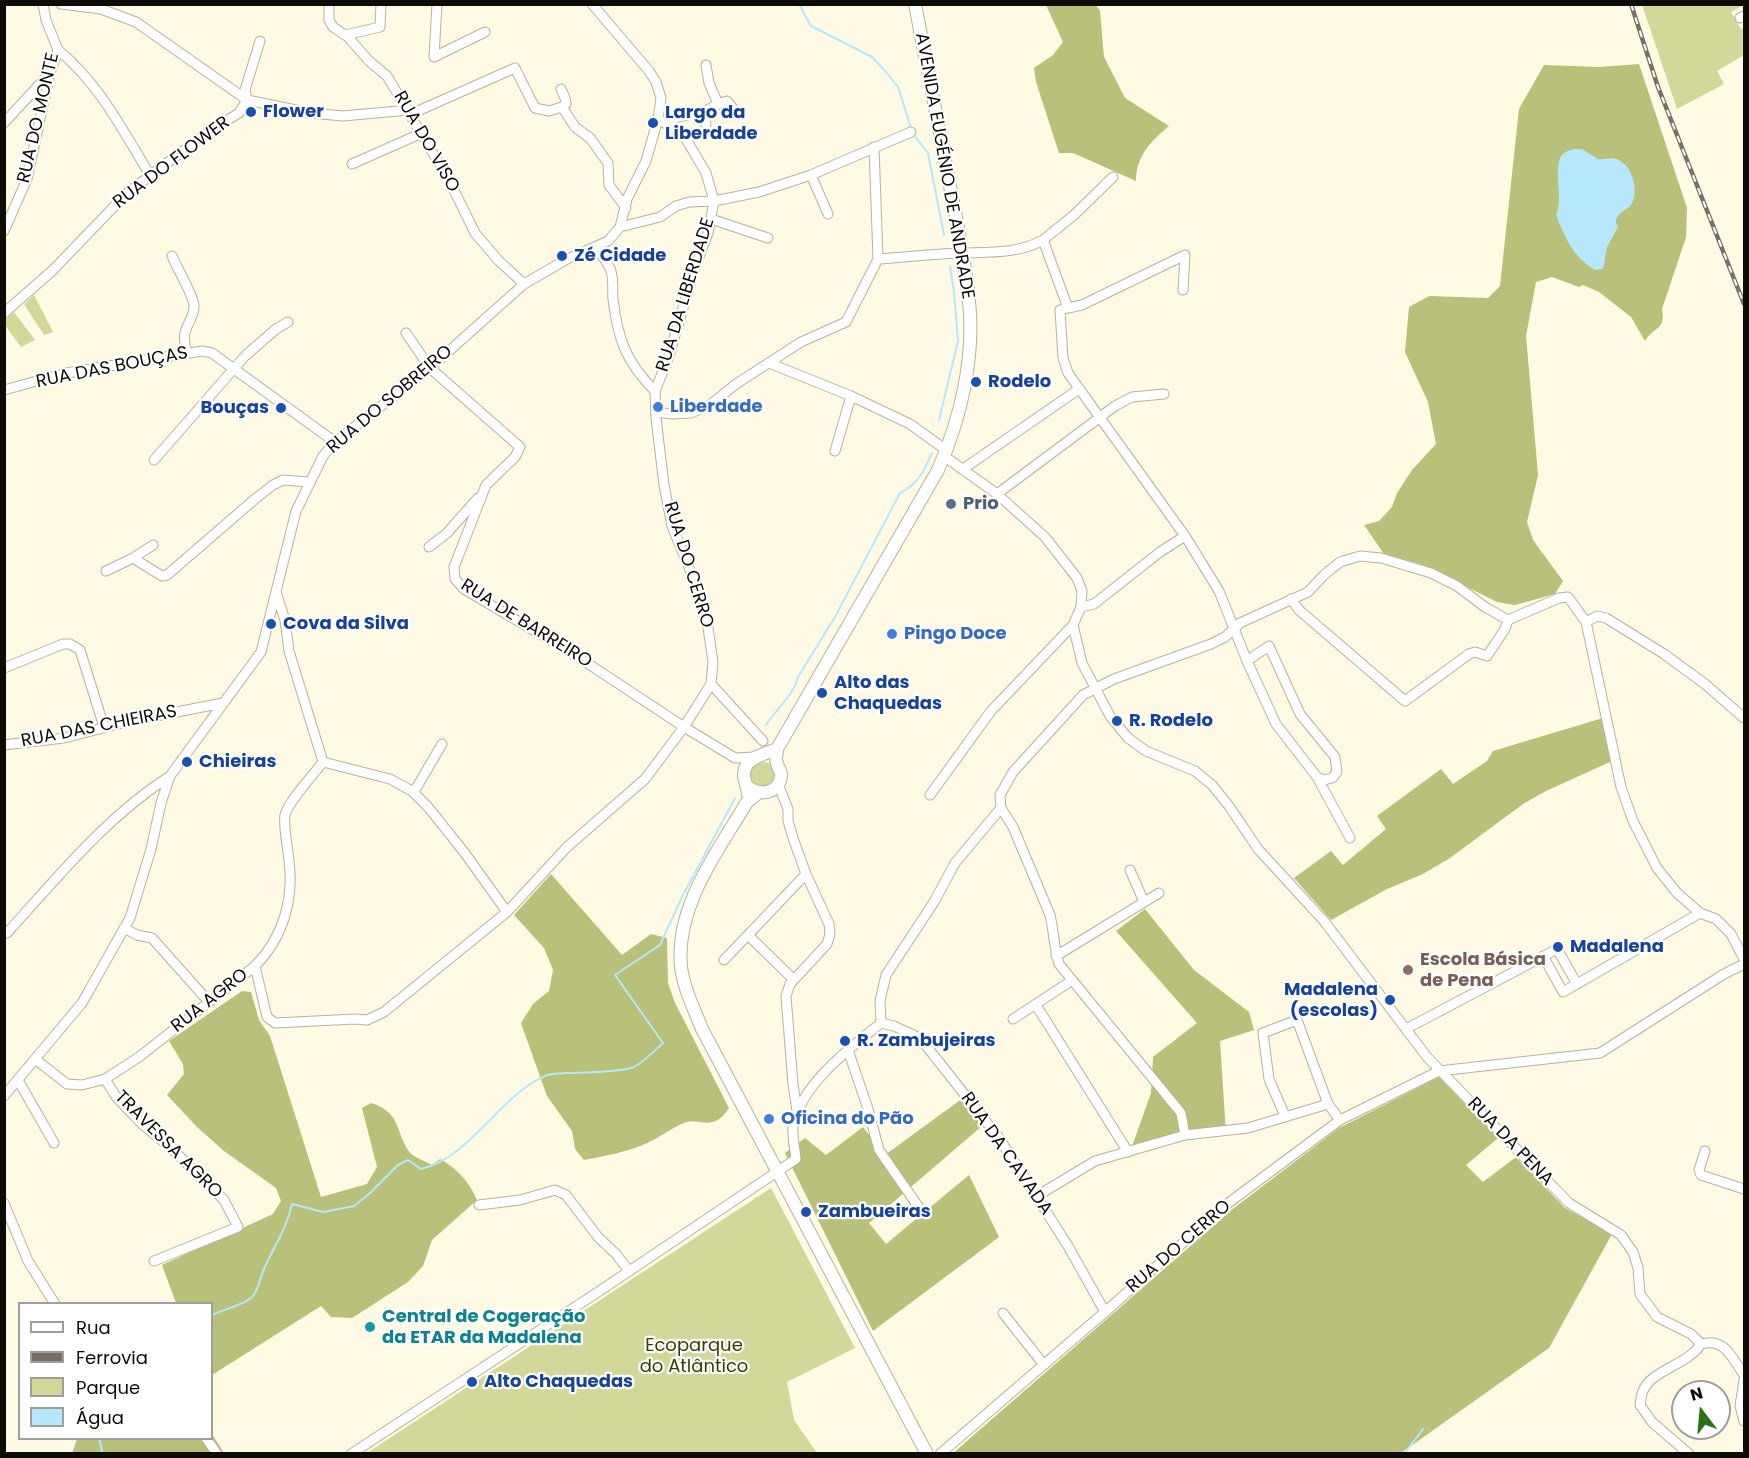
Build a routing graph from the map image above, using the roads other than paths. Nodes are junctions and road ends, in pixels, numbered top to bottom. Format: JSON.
{"nodes":[{"id":1,"x":43,"y":4,"type":"edge"},
{"id":2,"x":61,"y":4,"type":"edge"},
{"id":3,"x":329,"y":4,"type":"edge"},
{"id":4,"x":381,"y":4,"type":"edge"},
{"id":5,"x":437,"y":4,"type":"edge"},
{"id":6,"x":592,"y":4,"type":"edge"},
{"id":7,"x":915,"y":4,"type":"edge"},
{"id":8,"x":485,"y":32,"type":"dead end"},
{"id":9,"x":345,"y":35,"type":"junction"},
{"id":10,"x":260,"y":41,"type":"dead end"},
{"id":11,"x":58,"y":50,"type":"junction"},
{"id":12,"x":706,"y":65,"type":"dead end"},
{"id":13,"x":50,"y":73,"type":"junction"},
{"id":14,"x":561,"y":89,"type":"dead end"},
{"id":15,"x":247,"y":100,"type":"junction"},
{"id":16,"x":718,"y":104,"type":"junction"},
{"id":17,"x":562,"y":107,"type":"junction"},
{"id":18,"x":735,"y":111,"type":"dead end"},
{"id":19,"x":410,"y":112,"type":"junction"},
{"id":20,"x":704,"y":112,"type":"junction"},
{"id":21,"x":658,"y":119,"type":"junction"},
{"id":22,"x":4,"y":123,"type":"edge"},
{"id":23,"x":668,"y":125,"type":"junction"},
{"id":24,"x":706,"y":125,"type":"dead end"},
{"id":25,"x":911,"y":132,"type":"dead end"},
{"id":26,"x":422,"y":133,"type":"junction"},
{"id":27,"x":873,"y":147,"type":"junction"},
{"id":28,"x":352,"y":164,"type":"dead end"},
{"id":29,"x":150,"y":175,"type":"junction"},
{"id":30,"x":811,"y":175,"type":"junction"},
{"id":31,"x":1113,"y":177,"type":"dead end"},
{"id":32,"x":714,"y":201,"type":"junction"},
{"id":33,"x":626,"y":208,"type":"junction"},
{"id":34,"x":828,"y":214,"type":"dead end"},
{"id":35,"x":711,"y":219,"type":"junction"},
{"id":36,"x":620,"y":227,"type":"junction"},
{"id":37,"x":4,"y":231,"type":"edge"},
{"id":38,"x":768,"y":238,"type":"dead end"},
{"id":39,"x":1043,"y":240,"type":"junction"},
{"id":40,"x":597,"y":247,"type":"junction"},
{"id":41,"x":963,"y":253,"type":"junction"},
{"id":42,"x":172,"y":256,"type":"dead end"},
{"id":43,"x":878,"y":259,"type":"junction"},
{"id":44,"x":524,"y":284,"type":"junction"},
{"id":45,"x":1183,"y":290,"type":"dead end"},
{"id":46,"x":1068,"y":308,"type":"junction"},
{"id":47,"x":4,"y":313,"type":"edge"},
{"id":48,"x":288,"y":322,"type":"dead end"},
{"id":49,"x":406,"y":333,"type":"dead end"},
{"id":50,"x":186,"y":352,"type":"junction"},
{"id":51,"x":769,"y":363,"type":"junction"},
{"id":52,"x":430,"y":368,"type":"junction"},
{"id":53,"x":233,"y":369,"type":"junction"},
{"id":54,"x":1079,"y":389,"type":"junction"},
{"id":55,"x":4,"y":390,"type":"edge"},
{"id":56,"x":655,"y":391,"type":"junction"},
{"id":57,"x":1164,"y":394,"type":"dead end"},
{"id":58,"x":851,"y":396,"type":"junction"},
{"id":59,"x":657,"y":411,"type":"junction"},
{"id":60,"x":1099,"y":417,"type":"junction"},
{"id":61,"x":335,"y":442,"type":"junction"},
{"id":62,"x":835,"y":451,"type":"dead end"},
{"id":63,"x":945,"y":453,"type":"junction"},
{"id":64,"x":154,"y":460,"type":"dead end"},
{"id":65,"x":963,"y":470,"type":"junction"},
{"id":66,"x":309,"y":482,"type":"junction"},
{"id":67,"x":997,"y":494,"type":"junction"},
{"id":68,"x":482,"y":496,"type":"junction"},
{"id":69,"x":1185,"y":536,"type":"junction"},
{"id":70,"x":153,"y":545,"type":"dead end"},
{"id":71,"x":429,"y":547,"type":"dead end"},
{"id":72,"x":133,"y":558,"type":"junction"},
{"id":73,"x":106,"y":571,"type":"dead end"},
{"id":74,"x":276,"y":592,"type":"junction"},
{"id":75,"x":1291,"y":599,"type":"junction"},
{"id":76,"x":1081,"y":607,"type":"junction"},
{"id":77,"x":1508,"y":620,"type":"junction"},
{"id":78,"x":1586,"y":622,"type":"junction"},
{"id":79,"x":1073,"y":625,"type":"junction"},
{"id":80,"x":1234,"y":628,"type":"junction"},
{"id":81,"x":1247,"y":661,"type":"junction"},
{"id":82,"x":4,"y":668,"type":"edge"},
{"id":83,"x":711,"y":684,"type":"junction"},
{"id":84,"x":1096,"y":688,"type":"junction"},
{"id":85,"x":223,"y":702,"type":"junction"},
{"id":86,"x":194,"y":709,"type":"junction"},
{"id":87,"x":1744,"y":718,"type":"edge"},
{"id":88,"x":205,"y":727,"type":"junction"},
{"id":89,"x":684,"y":727,"type":"junction"},
{"id":90,"x":104,"y":728,"type":"junction"},
{"id":91,"x":763,"y":741,"type":"dead end"},
{"id":92,"x":442,"y":744,"type":"dead end"},
{"id":93,"x":4,"y":745,"type":"edge"},
{"id":94,"x":777,"y":748,"type":"junction"},
{"id":95,"x":758,"y":757,"type":"junction"},
{"id":96,"x":735,"y":758,"type":"junction"},
{"id":97,"x":323,"y":762,"type":"junction"},
{"id":98,"x":776,"y":762,"type":"junction"},
{"id":99,"x":170,"y":776,"type":"junction"},
{"id":100,"x":1317,"y":777,"type":"junction"},
{"id":101,"x":759,"y":786,"type":"junction"},
{"id":102,"x":414,"y":792,"type":"junction"},
{"id":103,"x":930,"y":795,"type":"dead end"},
{"id":104,"x":1001,"y":808,"type":"junction"},
{"id":105,"x":1350,"y":838,"type":"dead end"},
{"id":106,"x":1130,"y":870,"type":"dead end"},
{"id":107,"x":806,"y":874,"type":"junction"},
{"id":108,"x":1159,"y":893,"type":"dead end"},
{"id":109,"x":1144,"y":902,"type":"junction"},
{"id":110,"x":507,"y":912,"type":"junction"},
{"id":111,"x":1700,"y":913,"type":"junction"},
{"id":112,"x":124,"y":928,"type":"junction"},
{"id":113,"x":8,"y":933,"type":"dead end"},
{"id":114,"x":748,"y":935,"type":"junction"},
{"id":115,"x":1056,"y":956,"type":"junction"},
{"id":116,"x":1543,"y":956,"type":"junction"},
{"id":117,"x":724,"y":960,"type":"dead end"},
{"id":118,"x":1744,"y":961,"type":"edge"},
{"id":119,"x":255,"y":966,"type":"junction"},
{"id":120,"x":793,"y":979,"type":"junction"},
{"id":121,"x":1071,"y":981,"type":"junction"},
{"id":122,"x":1577,"y":984,"type":"junction"},
{"id":123,"x":209,"y":1002,"type":"junction"},
{"id":124,"x":1036,"y":1005,"type":"junction"},
{"id":125,"x":1013,"y":1019,"type":"dead end"},
{"id":126,"x":881,"y":1023,"type":"junction"},
{"id":127,"x":1406,"y":1029,"type":"junction"},
{"id":128,"x":848,"y":1050,"type":"junction"},
{"id":129,"x":35,"y":1059,"type":"junction"},
{"id":130,"x":1439,"y":1071,"type":"junction"},
{"id":131,"x":105,"y":1078,"type":"junction"},
{"id":132,"x":18,"y":1080,"type":"junction"},
{"id":133,"x":4,"y":1096,"type":"edge"},
{"id":134,"x":1328,"y":1104,"type":"junction"},
{"id":135,"x":797,"y":1111,"type":"junction"},
{"id":136,"x":1285,"y":1116,"type":"junction"},
{"id":137,"x":1340,"y":1120,"type":"junction"},
{"id":138,"x":1185,"y":1135,"type":"junction"},
{"id":139,"x":54,"y":1143,"type":"dead end"},
{"id":140,"x":1705,"y":1151,"type":"dead end"},
{"id":141,"x":1128,"y":1152,"type":"junction"},
{"id":142,"x":778,"y":1172,"type":"junction"},
{"id":143,"x":1744,"y":1189,"type":"edge"},
{"id":144,"x":1037,"y":1196,"type":"junction"},
{"id":145,"x":4,"y":1203,"type":"edge"},
{"id":146,"x":479,"y":1205,"type":"dead end"},
{"id":147,"x":920,"y":1209,"type":"dead end"},
{"id":148,"x":154,"y":1261,"type":"dead end"},
{"id":149,"x":629,"y":1272,"type":"junction"},
{"id":150,"x":54,"y":1302,"type":"edge"},
{"id":151,"x":1105,"y":1312,"type":"junction"},
{"id":152,"x":1003,"y":1313,"type":"dead end"},
{"id":153,"x":1701,"y":1344,"type":"junction"},
{"id":154,"x":1044,"y":1365,"type":"junction"},
{"id":155,"x":1744,"y":1375,"type":"edge"},
{"id":156,"x":1744,"y":1380,"type":"edge"},
{"id":157,"x":1744,"y":1421,"type":"edge"},
{"id":158,"x":207,"y":1440,"type":"edge"},
{"id":159,"x":217,"y":1454,"type":"edge"},
{"id":160,"x":351,"y":1454,"type":"edge"},
{"id":161,"x":927,"y":1454,"type":"edge"},
{"id":162,"x":940,"y":1454,"type":"edge"},
{"id":163,"x":1689,"y":1454,"type":"edge"}],
"edges":[{"from":1,"to":11,"type":"street","name":"RUA DO MONTE"},
{"from":2,"to":15,"type":"street"},
{"from":3,"to":9,"type":"street","name":"RUA DO VISO"},
{"from":4,"to":9,"type":"street"},
{"from":5,"to":8,"type":"street"},
{"from":6,"to":21,"type":"street"},
{"from":7,"to":41,"type":"main road","name":"AVENIDA EUGÉNIO DE ANDRADE"},
{"from":9,"to":19,"type":"street","name":"RUA DO VISO"},
{"from":10,"to":15,"type":"street"},
{"from":11,"to":13,"type":"street","name":"RUA DO MONTE"},
{"from":11,"to":29,"type":"street"},
{"from":12,"to":16,"type":"street"},
{"from":13,"to":22,"type":"street"},
{"from":13,"to":37,"type":"street","name":"RUA DO MONTE"},
{"from":14,"to":17,"type":"street"},
{"from":15,"to":19,"type":"street"},
{"from":15,"to":29,"type":"street","name":"RUA DO FLOWER"},
{"from":16,"to":18,"type":"street"},
{"from":16,"to":20,"type":"street"},
{"from":17,"to":19,"type":"street"},
{"from":17,"to":33,"type":"street"},
{"from":19,"to":26,"type":"street","name":"RUA DO VISO"},
{"from":20,"to":23,"type":"street"},
{"from":20,"to":24,"type":"street"},
{"from":21,"to":23,"type":"street"},
{"from":21,"to":33,"type":"street"},
{"from":23,"to":32,"type":"street","name":"RUA DA LIBERDADE"},
{"from":25,"to":27,"type":"street"},
{"from":26,"to":28,"type":"street"},
{"from":26,"to":44,"type":"street","name":"RUA DO VISO"},
{"from":27,"to":30,"type":"street"},
{"from":27,"to":43,"type":"street"},
{"from":29,"to":47,"type":"street","name":"RUA DO FLOWER"},
{"from":30,"to":32,"type":"street"},
{"from":30,"to":34,"type":"street"},
{"from":31,"to":39,"type":"street"},
{"from":32,"to":35,"type":"street","name":"RUA DA LIBERDADE"},
{"from":32,"to":36,"type":"street"},
{"from":33,"to":36,"type":"street"},
{"from":35,"to":38,"type":"street"},
{"from":35,"to":56,"type":"street","name":"RUA DA LIBERDADE"},
{"from":36,"to":40,"type":"street","name":"RUA DO SOBREIRO"},
{"from":39,"to":41,"type":"street"},
{"from":39,"to":46,"type":"street"},
{"from":40,"to":44,"type":"street","name":"RUA DO SOBREIRO"},
{"from":40,"to":56,"type":"street"},
{"from":41,"to":43,"type":"street"},
{"from":41,"to":63,"type":"main road","name":"AVENIDA EUGÉNIO DE ANDRADE"},
{"from":42,"to":50,"type":"street"},
{"from":43,"to":51,"type":"street"},
{"from":44,"to":52,"type":"street","name":"RUA DO SOBREIRO"},
{"from":45,"to":46,"type":"street"},
{"from":46,"to":54,"type":"street"},
{"from":48,"to":53,"type":"street"},
{"from":49,"to":52,"type":"street"},
{"from":50,"to":53,"type":"street","name":"RUA DAS BOUÇAS"},
{"from":50,"to":55,"type":"street","name":"RUA DAS BOUÇAS"},
{"from":51,"to":58,"type":"street"},
{"from":51,"to":59,"type":"street"},
{"from":52,"to":61,"type":"street","name":"RUA DO SOBREIRO"},
{"from":52,"to":68,"type":"street","name":"RUA DE BARREIRO"},
{"from":53,"to":61,"type":"street","name":"RUA DAS BOUÇAS"},
{"from":53,"to":64,"type":"street"},
{"from":54,"to":60,"type":"street"},
{"from":54,"to":65,"type":"street"},
{"from":56,"to":59,"type":"street","name":"RUA DO CERRO"},
{"from":57,"to":60,"type":"street"},
{"from":58,"to":62,"type":"street"},
{"from":58,"to":63,"type":"street"},
{"from":59,"to":83,"type":"street","name":"RUA DO CERRO"},
{"from":60,"to":67,"type":"street"},
{"from":60,"to":69,"type":"street"},
{"from":61,"to":66,"type":"street","name":"RUA DO SOBREIRO"},
{"from":63,"to":65,"type":"street"},
{"from":63,"to":94,"type":"main road","name":"AVENIDA EUGÉNIO DE ANDRADE"},
{"from":65,"to":67,"type":"street"},
{"from":66,"to":72,"type":"street"},
{"from":66,"to":74,"type":"street","name":"RUA DO SOBREIRO"},
{"from":67,"to":76,"type":"street"},
{"from":68,"to":71,"type":"street"},
{"from":68,"to":89,"type":"street","name":"RUA DE BARREIRO"},
{"from":69,"to":76,"type":"street"},
{"from":69,"to":80,"type":"street"},
{"from":70,"to":72,"type":"street"},
{"from":72,"to":73,"type":"street"},
{"from":74,"to":85,"type":"street","name":"RUA DO SOBREIRO"},
{"from":74,"to":97,"type":"street"},
{"from":75,"to":77,"type":"street"},
{"from":75,"to":77,"type":"street"},
{"from":75,"to":80,"type":"street"},
{"from":76,"to":79,"type":"street"},
{"from":77,"to":78,"type":"street"},
{"from":78,"to":87,"type":"street"},
{"from":78,"to":111,"type":"street"},
{"from":79,"to":84,"type":"street","name":"RUA DA PENA"},
{"from":79,"to":103,"type":"street"},
{"from":80,"to":81,"type":"street"},
{"from":80,"to":84,"type":"street"},
{"from":81,"to":100,"type":"street"},
{"from":81,"to":100,"type":"street"},
{"from":82,"to":90,"type":"street"},
{"from":83,"to":89,"type":"street"},
{"from":83,"to":91,"type":"street"},
{"from":84,"to":104,"type":"street"},
{"from":84,"to":127,"type":"street","name":"RUA DA PENA"},
{"from":85,"to":86,"type":"street","name":"RUA DAS CHIEIRAS"},
{"from":85,"to":88,"type":"street","name":"RUA DO SOBREIRO"},
{"from":86,"to":88,"type":"street","name":"RUA DAS CHIEIRAS"},
{"from":86,"to":90,"type":"street","name":"RUA DAS CHIEIRAS"},
{"from":88,"to":99,"type":"street","name":"RUA DO SOBREIRO"},
{"from":89,"to":96,"type":"street","name":"RUA DE BARREIRO"},
{"from":89,"to":110,"type":"street"},
{"from":90,"to":93,"type":"street","name":"RUA DAS CHIEIRAS"},
{"from":92,"to":102,"type":"street"},
{"from":94,"to":95,"type":"main road"},
{"from":94,"to":98,"type":"main road","name":"AVENIDA EUGÉNIO DE ANDRADE"},
{"from":95,"to":96,"type":"street"},
{"from":95,"to":98,"type":"main road"},
{"from":95,"to":101,"type":"main road"},
{"from":96,"to":101,"type":"street"},
{"from":97,"to":102,"type":"street"},
{"from":97,"to":119,"type":"street"},
{"from":98,"to":101,"type":"main road","name":"AVENIDA EUGÉNIO DE ANDRADE"},
{"from":99,"to":112,"type":"street"},
{"from":99,"to":113,"type":"street"},
{"from":100,"to":105,"type":"street"},
{"from":101,"to":107,"type":"street"},
{"from":101,"to":142,"type":"main road"},
{"from":102,"to":110,"type":"street"},
{"from":104,"to":115,"type":"street"},
{"from":104,"to":126,"type":"street"},
{"from":106,"to":109,"type":"street"},
{"from":107,"to":114,"type":"street"},
{"from":107,"to":120,"type":"street"},
{"from":108,"to":109,"type":"street"},
{"from":109,"to":115,"type":"street"},
{"from":110,"to":119,"type":"street","name":"RUA AGRO"},
{"from":111,"to":118,"type":"street"},
{"from":111,"to":122,"type":"street"},
{"from":112,"to":123,"type":"street"},
{"from":112,"to":129,"type":"street"},
{"from":114,"to":117,"type":"street"},
{"from":114,"to":120,"type":"street"},
{"from":115,"to":121,"type":"street"},
{"from":116,"to":122,"type":"street"},
{"from":116,"to":122,"type":"street"},
{"from":116,"to":127,"type":"street"},
{"from":118,"to":130,"type":"street","name":"RUA DO CERRO"},
{"from":119,"to":123,"type":"street","name":"RUA AGRO"},
{"from":120,"to":135,"type":"street"},
{"from":121,"to":124,"type":"street"},
{"from":121,"to":138,"type":"street"},
{"from":123,"to":131,"type":"street","name":"RUA AGRO"},
{"from":124,"to":125,"type":"street"},
{"from":124,"to":141,"type":"street"},
{"from":126,"to":128,"type":"street"},
{"from":126,"to":144,"type":"street","name":"RUA DA CAVADA"},
{"from":127,"to":130,"type":"street","name":"RUA DA PENA"},
{"from":128,"to":135,"type":"street"},
{"from":128,"to":147,"type":"street"},
{"from":129,"to":131,"type":"street","name":"RUA AGRO"},
{"from":129,"to":132,"type":"street"},
{"from":130,"to":137,"type":"street","name":"RUA DO CERRO"},
{"from":130,"to":153,"type":"street","name":"RUA DA PENA"},
{"from":131,"to":148,"type":"street","name":"TRAVESSA AGRO"},
{"from":132,"to":133,"type":"street"},
{"from":132,"to":139,"type":"street"},
{"from":134,"to":136,"type":"street"},
{"from":134,"to":136,"type":"street"},
{"from":134,"to":137,"type":"street"},
{"from":135,"to":142,"type":"street"},
{"from":136,"to":138,"type":"street"},
{"from":137,"to":151,"type":"street","name":"RUA DO CERRO"},
{"from":138,"to":141,"type":"street"},
{"from":140,"to":143,"type":"street"},
{"from":141,"to":144,"type":"street"},
{"from":142,"to":149,"type":"street"},
{"from":142,"to":161,"type":"main road"},
{"from":144,"to":151,"type":"street","name":"RUA DA CAVADA"},
{"from":145,"to":150,"type":"street"},
{"from":146,"to":149,"type":"street"},
{"from":149,"to":160,"type":"street"},
{"from":151,"to":154,"type":"street","name":"RUA DO CERRO"},
{"from":152,"to":154,"type":"street"},
{"from":153,"to":155,"type":"street","name":"RUA DA PENA"},
{"from":153,"to":163,"type":"street"},
{"from":154,"to":162,"type":"street","name":"RUA DO CERRO"},
{"from":156,"to":157,"type":"street"},
{"from":158,"to":159,"type":"street"}]}
